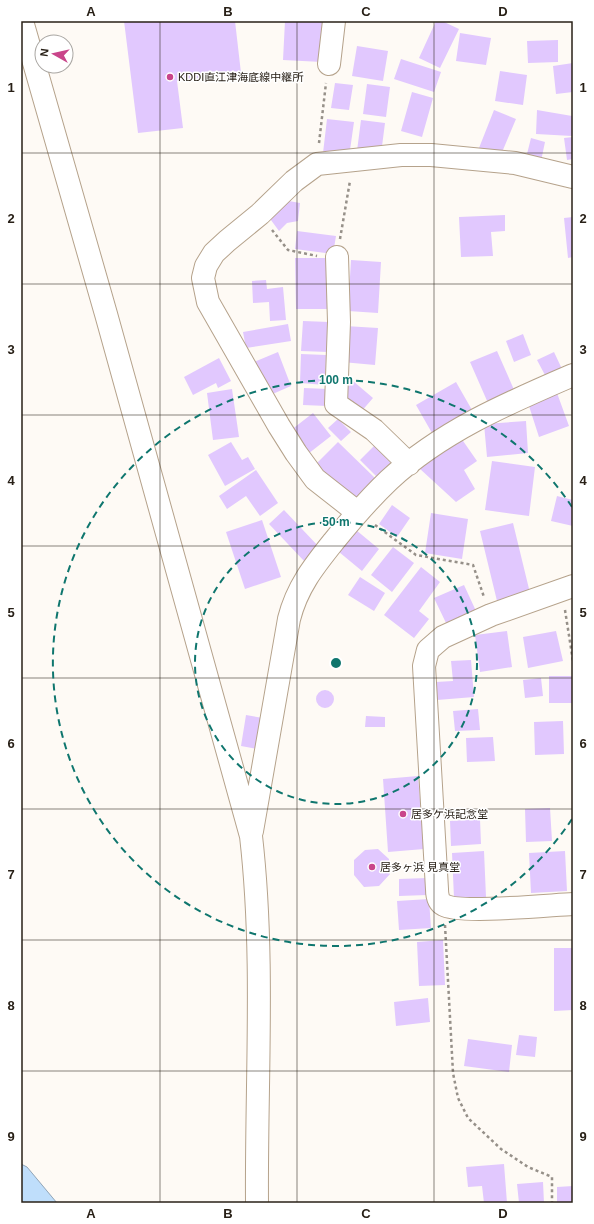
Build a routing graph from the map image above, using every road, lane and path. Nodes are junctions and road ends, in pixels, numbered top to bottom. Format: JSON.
{"nodes":[{"id":1,"x":22,"y":21,"type":"edge"},
{"id":2,"x":334,"y":21,"type":"edge"},
{"id":3,"x":329,"y":64,"type":"joint"},
{"id":4,"x":353,"y":160,"type":"junction"},
{"id":5,"x":317,"y":164,"type":"junction"},
{"id":6,"x":573,"y":177,"type":"edge"},
{"id":7,"x":260,"y":214,"type":"junction"},
{"id":8,"x":337,"y":258,"type":"junction"},
{"id":9,"x":573,"y":375,"type":"edge"},
{"id":10,"x":409,"y":464,"type":"junction"},
{"id":11,"x":357,"y":512,"type":"junction"},
{"id":12,"x":567,"y":587,"type":"edge"},
{"id":13,"x":491,"y":614,"type":"junction"},
{"id":14,"x":573,"y":661,"type":"edge"},
{"id":15,"x":251,"y":836,"type":"junction"},
{"id":16,"x":573,"y":904,"type":"edge"},
{"id":17,"x":444,"y":905,"type":"junction"},
{"id":18,"x":257,"y":1203,"type":"edge"},
{"id":19,"x":552,"y":1203,"type":"edge"}],
"edges":[{"from":1,"to":15,"type":"street"},
{"from":2,"to":3,"type":"street"},
{"from":3,"to":5,"type":"path"},
{"from":4,"to":5,"type":"street"},
{"from":4,"to":6,"type":"street"},
{"from":4,"to":8,"type":"path"},
{"from":5,"to":7,"type":"street"},
{"from":7,"to":8,"type":"path"},
{"from":7,"to":11,"type":"street"},
{"from":8,"to":10,"type":"street"},
{"from":9,"to":10,"type":"street"},
{"from":10,"to":11,"type":"street"},
{"from":11,"to":13,"type":"path"},
{"from":11,"to":15,"type":"street"},
{"from":12,"to":13,"type":"street"},
{"from":12,"to":14,"type":"path"},
{"from":13,"to":17,"type":"street"},
{"from":15,"to":18,"type":"street"},
{"from":16,"to":17,"type":"street"},
{"from":17,"to":19,"type":"path"}]}
